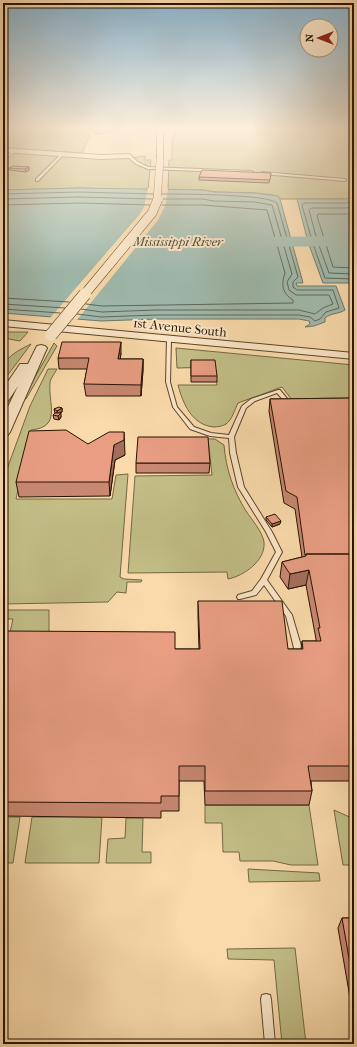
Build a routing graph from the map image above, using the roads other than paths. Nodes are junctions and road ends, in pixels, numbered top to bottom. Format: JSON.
{"nodes":[{"id":1,"x":41,"y":176,"type":"edge"},
{"id":2,"x":159,"y":176,"type":"edge"},
{"id":3,"x":289,"y":176,"type":"edge"},
{"id":4,"x":37,"y":180,"type":"dead end"},
{"id":5,"x":345,"y":180,"type":"dead end"},
{"id":6,"x":3,"y":323,"type":"edge"},
{"id":7,"x":169,"y":339,"type":"junction"},
{"id":8,"x":41,"y":348,"type":"junction"},
{"id":9,"x":354,"y":356,"type":"edge"},
{"id":10,"x":3,"y":398,"type":"edge"},
{"id":11,"x":287,"y":401,"type":"edge"},
{"id":12,"x":3,"y":432,"type":"edge"},
{"id":13,"x":231,"y":437,"type":"junction"},
{"id":14,"x":264,"y":580,"type":"junction"},
{"id":15,"x":240,"y":597,"type":"dead end"},
{"id":16,"x":300,"y":656,"type":"edge"},
{"id":17,"x":266,"y":999,"type":"dead end"},
{"id":18,"x":270,"y":1044,"type":"edge"}],
"edges":[{"from":1,"to":4,"type":"lane"},
{"from":2,"to":8,"type":"street","bridge":true},
{"from":3,"to":5,"type":"lane"},
{"from":6,"to":7,"type":"street","name":"1st Avenue South"},
{"from":7,"to":9,"type":"street","name":"1st Avenue South"},
{"from":7,"to":13,"type":"lane"},
{"from":8,"to":10,"type":"street"},
{"from":8,"to":12,"type":"street"},
{"from":11,"to":13,"type":"lane"},
{"from":13,"to":14,"type":"lane"},
{"from":14,"to":15,"type":"lane"},
{"from":14,"to":16,"type":"lane"},
{"from":17,"to":18,"type":"lane"}]}
